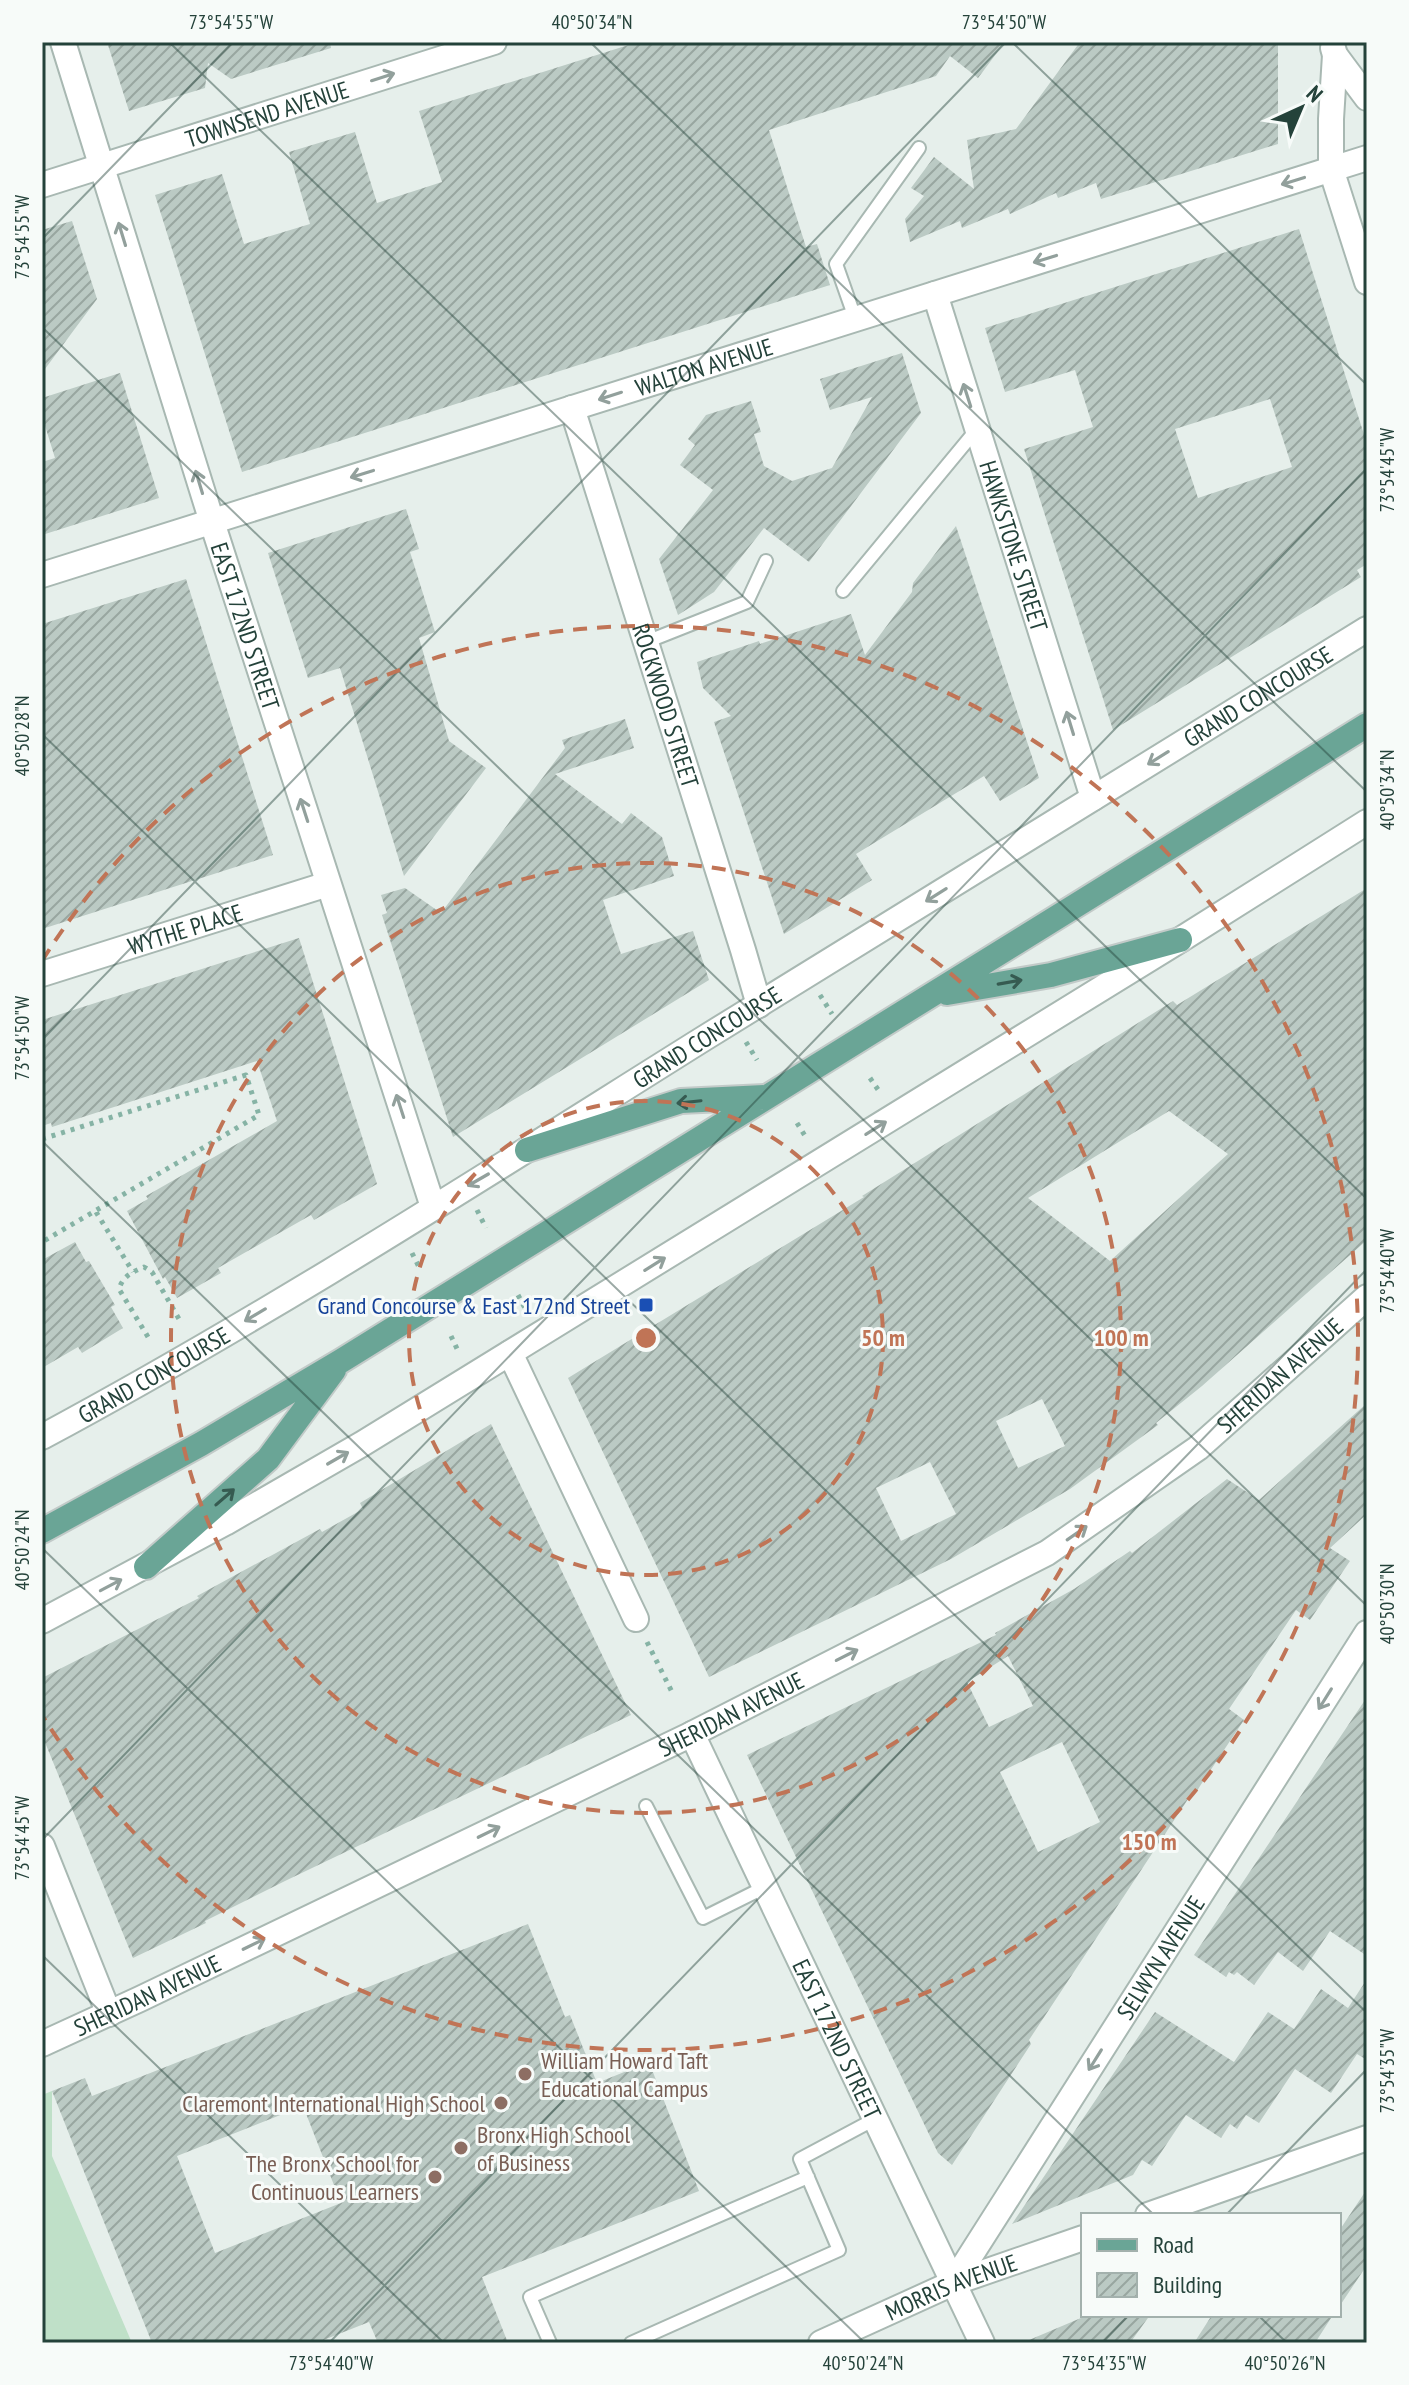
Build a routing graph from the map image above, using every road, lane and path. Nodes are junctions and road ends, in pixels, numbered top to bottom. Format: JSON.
{"nodes":[{"id":1,"x":63,"y":42,"type":"edge"},
{"id":2,"x":494,"y":42,"type":"edge"},
{"id":3,"x":1333,"y":49,"type":"edge"},
{"id":4,"x":1367,"y":98,"type":"edge"},
{"id":5,"x":919,"y":148,"type":"dead end"},
{"id":6,"x":1367,"y":158,"type":"edge"},
{"id":7,"x":101,"y":166,"type":"junction"},
{"id":8,"x":1331,"y":169,"type":"junction"},
{"id":9,"x":42,"y":185,"type":"edge"},
{"id":10,"x":1367,"y":282,"type":"edge"},
{"id":11,"x":935,"y":294,"type":"junction"},
{"id":12,"x":855,"y":318,"type":"junction"},
{"id":13,"x":572,"y":408,"type":"junction"},
{"id":14,"x":977,"y":429,"type":"junction"},
{"id":15,"x":212,"y":522,"type":"junction"},
{"id":16,"x":766,"y":561,"type":"dead end"},
{"id":17,"x":42,"y":575,"type":"edge"},
{"id":18,"x":843,"y":591,"type":"dead end"},
{"id":19,"x":1367,"y":629,"type":"edge"},
{"id":20,"x":646,"y":642,"type":"junction"},
{"id":21,"x":1367,"y":725,"type":"edge"},
{"id":22,"x":1093,"y":798,"type":"junction"},
{"id":23,"x":1367,"y":822,"type":"edge"},
{"id":24,"x":328,"y":884,"type":"junction"},
{"id":25,"x":1180,"y":940,"type":"junction"},
{"id":26,"x":42,"y":974,"type":"edge"},
{"id":27,"x":819,"y":994,"type":"dead end"},
{"id":28,"x":933,"y":995,"type":"junction"},
{"id":29,"x":759,"y":1005,"type":"junction"},
{"id":30,"x":832,"y":1014,"type":"dead end"},
{"id":31,"x":744,"y":1038,"type":"dead end"},
{"id":32,"x":757,"y":1060,"type":"dead end"},
{"id":33,"x":870,"y":1078,"type":"dead end"},
{"id":34,"x":767,"y":1097,"type":"junction"},
{"id":35,"x":885,"y":1100,"type":"dead end"},
{"id":36,"x":797,"y":1123,"type":"dead end"},
{"id":37,"x":42,"y":1139,"type":"edge"},
{"id":38,"x":810,"y":1144,"type":"dead end"},
{"id":39,"x":527,"y":1150,"type":"junction"},
{"id":40,"x":475,"y":1206,"type":"dead end"},
{"id":41,"x":433,"y":1207,"type":"junction"},
{"id":42,"x":96,"y":1212,"type":"junction"},
{"id":43,"x":486,"y":1228,"type":"dead end"},
{"id":44,"x":42,"y":1242,"type":"edge"},
{"id":45,"x":408,"y":1245,"type":"dead end"},
{"id":46,"x":420,"y":1269,"type":"dead end"},
{"id":47,"x":133,"y":1272,"type":"junction"},
{"id":48,"x":518,"y":1295,"type":"dead end"},
{"id":49,"x":1367,"y":1297,"type":"edge"},
{"id":50,"x":529,"y":1317,"type":"dead end"},
{"id":51,"x":179,"y":1319,"type":"dead end"},
{"id":52,"x":451,"y":1336,"type":"dead end"},
{"id":53,"x":148,"y":1337,"type":"dead end"},
{"id":54,"x":510,"y":1353,"type":"junction"},
{"id":55,"x":463,"y":1360,"type":"dead end"},
{"id":56,"x":341,"y":1361,"type":"junction"},
{"id":57,"x":42,"y":1437,"type":"edge"},
{"id":58,"x":42,"y":1531,"type":"edge"},
{"id":59,"x":146,"y":1567,"type":"junction"},
{"id":60,"x":636,"y":1619,"type":"dead end"},
{"id":61,"x":42,"y":1621,"type":"edge"},
{"id":62,"x":1367,"y":1633,"type":"edge"},
{"id":63,"x":650,"y":1648,"type":"dead end"},
{"id":64,"x":672,"y":1692,"type":"dead end"},
{"id":65,"x":692,"y":1734,"type":"junction"},
{"id":66,"x":646,"y":1806,"type":"dead end"},
{"id":67,"x":42,"y":1846,"type":"edge"},
{"id":68,"x":765,"y":1887,"type":"junction"},
{"id":69,"x":109,"y":2014,"type":"junction"},
{"id":70,"x":42,"y":2044,"type":"edge"},
{"id":71,"x":875,"y":2119,"type":"junction"},
{"id":72,"x":1367,"y":2138,"type":"edge"},
{"id":73,"x":808,"y":2177,"type":"junction"},
{"id":74,"x":1154,"y":2213,"type":"edge"},
{"id":75,"x":1081,"y":2239,"type":"edge"},
{"id":76,"x":953,"y":2283,"type":"junction"},
{"id":77,"x":550,"y":2343,"type":"edge"},
{"id":78,"x":631,"y":2343,"type":"edge"},
{"id":79,"x":821,"y":2343,"type":"edge"},
{"id":80,"x":982,"y":2343,"type":"edge"}],
"edges":[{"from":1,"to":7,"type":"street","name":"EAST 172ND STREET"},
{"from":7,"to":2,"type":"street","name":"TOWNSEND AVENUE","one_way":true},
{"from":3,"to":4,"type":"street"},
{"from":3,"to":8,"type":"street"},
{"from":5,"to":12,"type":"lane"},
{"from":6,"to":8,"type":"street","name":"WALTON AVENUE"},
{"from":7,"to":9,"type":"street","name":"TOWNSEND AVENUE"},
{"from":15,"to":7,"type":"street","name":"EAST 172ND STREET","one_way":true},
{"from":8,"to":10,"type":"street"},
{"from":8,"to":11,"type":"street","name":"WALTON AVENUE","one_way":true},
{"from":11,"to":12,"type":"street","name":"WALTON AVENUE"},
{"from":14,"to":11,"type":"street","name":"HAWKSTONE STREET","one_way":true},
{"from":12,"to":13,"type":"street","name":"WALTON AVENUE","one_way":true},
{"from":13,"to":15,"type":"street","name":"WALTON AVENUE","one_way":true},
{"from":13,"to":20,"type":"street","name":"ROCKWOOD STREET"},
{"from":14,"to":18,"type":"lane"},
{"from":22,"to":14,"type":"street","name":"HAWKSTONE STREET","one_way":true},
{"from":15,"to":17,"type":"street","name":"WALTON AVENUE"},
{"from":24,"to":15,"type":"street","name":"EAST 172ND STREET","one_way":true},
{"from":16,"to":20,"type":"lane"},
{"from":19,"to":22,"type":"street","name":"GRAND CONCOURSE","one_way":true},
{"from":20,"to":29,"type":"street","name":"ROCKWOOD STREET"},
{"from":21,"to":28,"type":"main road"},
{"from":22,"to":29,"type":"street","name":"GRAND CONCOURSE","one_way":true},
{"from":23,"to":25,"type":"street"},
{"from":24,"to":26,"type":"street","name":"WYTHE PLACE"},
{"from":41,"to":24,"type":"street","name":"EAST 172ND STREET","one_way":true},
{"from":28,"to":25,"type":"main road","one_way":true},
{"from":54,"to":25,"type":"street","one_way":true},
{"from":27,"to":30,"type":"path"},
{"from":28,"to":34,"type":"main road"},
{"from":29,"to":39,"type":"street","name":"GRAND CONCOURSE"},
{"from":31,"to":32,"type":"path"},
{"from":33,"to":35,"type":"path"},
{"from":34,"to":39,"type":"main road","one_way":true},
{"from":34,"to":56,"type":"main road"},
{"from":36,"to":38,"type":"path"},
{"from":37,"to":42,"type":"path"},
{"from":39,"to":41,"type":"street","name":"GRAND CONCOURSE","one_way":true},
{"from":40,"to":43,"type":"path"},
{"from":41,"to":57,"type":"street","name":"GRAND CONCOURSE","one_way":true},
{"from":42,"to":44,"type":"path"},
{"from":42,"to":47,"type":"path"},
{"from":45,"to":46,"type":"path"},
{"from":47,"to":51,"type":"path"},
{"from":47,"to":53,"type":"path"},
{"from":48,"to":50,"type":"path"},
{"from":65,"to":49,"type":"street","name":"SHERIDAN AVENUE","one_way":true},
{"from":52,"to":55,"type":"path"},
{"from":59,"to":54,"type":"street","one_way":true},
{"from":54,"to":60,"type":"street"},
{"from":56,"to":58,"type":"main road"},
{"from":59,"to":56,"type":"main road","one_way":true},
{"from":61,"to":59,"type":"street","one_way":true},
{"from":62,"to":76,"type":"street","name":"SELWYN AVENUE","one_way":true},
{"from":63,"to":64,"type":"path"},
{"from":65,"to":68,"type":"street","name":"EAST 172ND STREET"},
{"from":69,"to":65,"type":"street","name":"SHERIDAN AVENUE","one_way":true},
{"from":66,"to":68,"type":"lane"},
{"from":67,"to":69,"type":"street"},
{"from":68,"to":71,"type":"street","name":"EAST 172ND STREET"},
{"from":69,"to":70,"type":"street","name":"SHERIDAN AVENUE"},
{"from":71,"to":73,"type":"lane"},
{"from":71,"to":76,"type":"street","name":"EAST 172ND STREET"},
{"from":72,"to":74,"type":"street"},
{"from":73,"to":77,"type":"lane"},
{"from":73,"to":78,"type":"lane"},
{"from":75,"to":76,"type":"street","name":"MORRIS AVENUE"},
{"from":76,"to":79,"type":"street","name":"MORRIS AVENUE"},
{"from":76,"to":80,"type":"street","name":"EAST 172ND STREET"}]}
